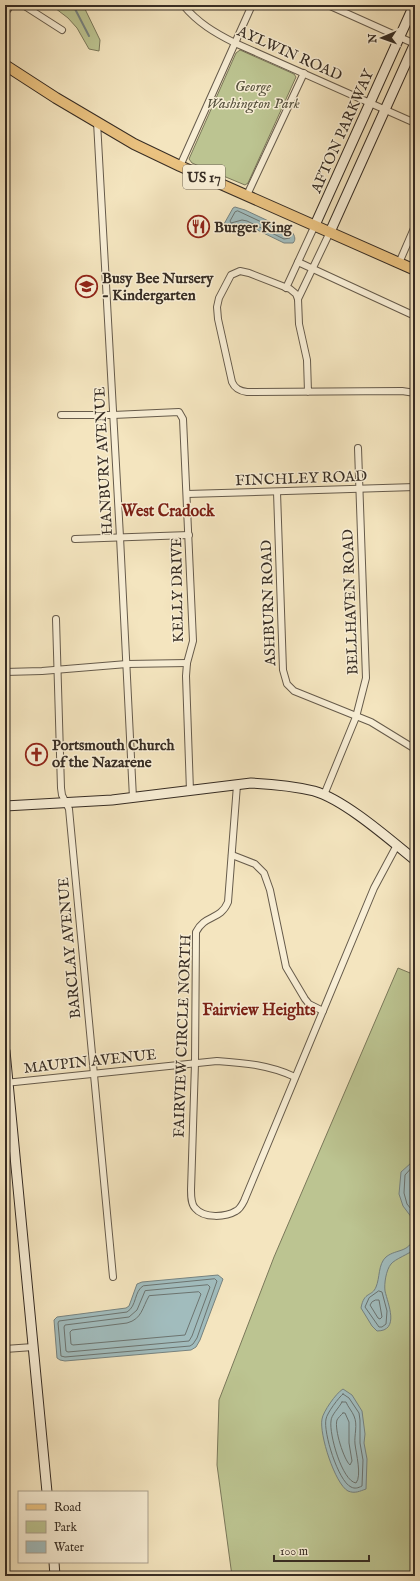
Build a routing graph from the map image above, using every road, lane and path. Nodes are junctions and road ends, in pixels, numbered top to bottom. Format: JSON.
{"nodes":[{"id":1,"x":11,"y":5,"type":"edge"},
{"id":2,"x":24,"y":5,"type":"edge"},
{"id":3,"x":183,"y":5,"type":"edge"},
{"id":4,"x":252,"y":5,"type":"edge"},
{"id":5,"x":328,"y":5,"type":"edge"},
{"id":6,"x":414,"y":5,"type":"edge"},
{"id":7,"x":5,"y":13,"type":"edge"},
{"id":8,"x":62,"y":30,"type":"dead end"},
{"id":9,"x":399,"y":38,"type":"junction"},
{"id":10,"x":235,"y":43,"type":"junction"},
{"id":11,"x":415,"y":44,"type":"edge"},
{"id":12,"x":5,"y":65,"type":"edge"},
{"id":13,"x":304,"y":73,"type":"junction"},
{"id":14,"x":370,"y":103,"type":"junction"},
{"id":15,"x":385,"y":110,"type":"junction"},
{"id":16,"x":97,"y":122,"type":"junction"},
{"id":17,"x":415,"y":123,"type":"edge"},
{"id":18,"x":180,"y":166,"type":"junction"},
{"id":19,"x":247,"y":195,"type":"junction"},
{"id":20,"x":315,"y":225,"type":"junction"},
{"id":21,"x":415,"y":226,"type":"edge"},
{"id":22,"x":330,"y":232,"type":"junction"},
{"id":23,"x":298,"y":262,"type":"junction"},
{"id":24,"x":399,"y":263,"type":"junction"},
{"id":25,"x":312,"y":269,"type":"junction"},
{"id":26,"x":415,"y":270,"type":"edge"},
{"id":27,"x":286,"y":288,"type":"junction"},
{"id":28,"x":298,"y":299,"type":"junction"},
{"id":29,"x":415,"y":316,"type":"edge"},
{"id":30,"x":308,"y":392,"type":"junction"},
{"id":31,"x":415,"y":393,"type":"edge"},
{"id":32,"x":61,"y":415,"type":"dead end"},
{"id":33,"x":113,"y":415,"type":"junction"},
{"id":34,"x":358,"y":448,"type":"dead end"},
{"id":35,"x":415,"y":487,"type":"edge"},
{"id":36,"x":360,"y":489,"type":"junction"},
{"id":37,"x":278,"y":492,"type":"junction"},
{"id":38,"x":187,"y":494,"type":"junction"},
{"id":39,"x":189,"y":535,"type":"junction"},
{"id":40,"x":120,"y":537,"type":"junction"},
{"id":41,"x":75,"y":539,"type":"dead end"},
{"id":42,"x":56,"y":618,"type":"dead end"},
{"id":43,"x":187,"y":663,"type":"junction"},
{"id":44,"x":127,"y":664,"type":"junction"},
{"id":45,"x":56,"y":669,"type":"junction"},
{"id":46,"x":5,"y":672,"type":"edge"},
{"id":47,"x":356,"y":717,"type":"junction"},
{"id":48,"x":415,"y":749,"type":"edge"},
{"id":49,"x":237,"y":785,"type":"junction"},
{"id":50,"x":190,"y":791,"type":"junction"},
{"id":51,"x":324,"y":795,"type":"junction"},
{"id":52,"x":134,"y":798,"type":"junction"},
{"id":53,"x":66,"y":802,"type":"junction"},
{"id":54,"x":5,"y":806,"type":"edge"},
{"id":55,"x":397,"y":845,"type":"junction"},
{"id":56,"x":232,"y":854,"type":"junction"},
{"id":57,"x":415,"y":860,"type":"edge"},
{"id":58,"x":322,"y":1011,"type":"junction"},
{"id":59,"x":5,"y":1051,"type":"edge"},
{"id":60,"x":195,"y":1064,"type":"junction"},
{"id":61,"x":94,"y":1074,"type":"junction"},
{"id":62,"x":296,"y":1078,"type":"junction"},
{"id":63,"x":6,"y":1083,"type":"edge"},
{"id":64,"x":113,"y":1277,"type":"dead end"},
{"id":65,"x":33,"y":1347,"type":"junction"},
{"id":66,"x":5,"y":1349,"type":"edge"},
{"id":67,"x":47,"y":1491,"type":"edge"},
{"id":68,"x":54,"y":1563,"type":"edge"},
{"id":69,"x":55,"y":1576,"type":"edge"}],
"edges":[{"from":1,"to":7,"type":"street"},
{"from":2,"to":8,"type":"street"},
{"from":3,"to":10,"type":"street","name":"AYLWIN ROAD"},
{"from":4,"to":10,"type":"street"},
{"from":5,"to":9,"type":"street"},
{"from":6,"to":9,"type":"street","name":"AFTON PARKWAY"},
{"from":9,"to":11,"type":"street"},
{"from":9,"to":14,"type":"street","name":"AFTON PARKWAY"},
{"from":10,"to":13,"type":"street","name":"AYLWIN ROAD"},
{"from":10,"to":18,"type":"street"},
{"from":11,"to":15,"type":"street","name":"AFTON PARKWAY"},
{"from":12,"to":16,"type":"main road","number":"US 17"},
{"from":13,"to":14,"type":"street","name":"AYLWIN ROAD"},
{"from":13,"to":19,"type":"street"},
{"from":14,"to":15,"type":"street","name":"AYLWIN ROAD"},
{"from":14,"to":20,"type":"street","name":"AFTON PARKWAY"},
{"from":15,"to":17,"type":"street","name":"AYLWIN ROAD"},
{"from":15,"to":22,"type":"street","name":"AFTON PARKWAY"},
{"from":16,"to":18,"type":"main road","number":"US 17"},
{"from":16,"to":33,"type":"street","name":"HANBURY AVENUE"},
{"from":18,"to":19,"type":"main road","number":"US 17"},
{"from":19,"to":20,"type":"main road","number":"US 17"},
{"from":20,"to":22,"type":"main road","number":"US 17"},
{"from":20,"to":23,"type":"street"},
{"from":21,"to":24,"type":"street"},
{"from":22,"to":24,"type":"main road","number":"US 17"},
{"from":22,"to":25,"type":"street"},
{"from":23,"to":25,"type":"street"},
{"from":23,"to":27,"type":"street"},
{"from":24,"to":26,"type":"main road","number":"US 17"},
{"from":25,"to":28,"type":"street"},
{"from":25,"to":29,"type":"street"},
{"from":27,"to":28,"type":"street"},
{"from":27,"to":30,"type":"street"},
{"from":28,"to":30,"type":"street"},
{"from":30,"to":31,"type":"street"},
{"from":32,"to":33,"type":"street"},
{"from":33,"to":38,"type":"street","name":"KELLY DRIVE"},
{"from":33,"to":40,"type":"street","name":"HANBURY AVENUE"},
{"from":34,"to":36,"type":"street","name":"BELLHAVEN ROAD"},
{"from":35,"to":36,"type":"street","name":"FINCHLEY ROAD"},
{"from":36,"to":37,"type":"street","name":"FINCHLEY ROAD"},
{"from":36,"to":47,"type":"street","name":"BELLHAVEN ROAD"},
{"from":37,"to":38,"type":"street","name":"FINCHLEY ROAD"},
{"from":37,"to":47,"type":"street","name":"ASHBURN ROAD"},
{"from":38,"to":39,"type":"street","name":"KELLY DRIVE"},
{"from":39,"to":40,"type":"street"},
{"from":39,"to":43,"type":"street","name":"KELLY DRIVE"},
{"from":40,"to":41,"type":"street"},
{"from":40,"to":44,"type":"street","name":"HANBURY AVENUE"},
{"from":42,"to":45,"type":"street","name":"BARCLAY AVENUE"},
{"from":43,"to":44,"type":"street"},
{"from":43,"to":50,"type":"street","name":"KELLY DRIVE"},
{"from":44,"to":45,"type":"street"},
{"from":44,"to":52,"type":"street","name":"HANBURY AVENUE"},
{"from":45,"to":46,"type":"street"},
{"from":45,"to":53,"type":"street","name":"BARCLAY AVENUE"},
{"from":47,"to":48,"type":"street","name":"ASHBURN ROAD"},
{"from":47,"to":51,"type":"street","name":"BELLHAVEN ROAD"},
{"from":49,"to":50,"type":"street"},
{"from":49,"to":51,"type":"street"},
{"from":49,"to":56,"type":"street","name":"FAIRVIEW CIRCLE NORTH"},
{"from":50,"to":52,"type":"street"},
{"from":51,"to":55,"type":"street"},
{"from":52,"to":53,"type":"street"},
{"from":53,"to":54,"type":"street"},
{"from":53,"to":61,"type":"street","name":"BARCLAY AVENUE"},
{"from":55,"to":57,"type":"street"},
{"from":55,"to":58,"type":"street"},
{"from":56,"to":58,"type":"street"},
{"from":56,"to":60,"type":"street","name":"FAIRVIEW CIRCLE NORTH"},
{"from":58,"to":62,"type":"street"},
{"from":59,"to":63,"type":"street"},
{"from":60,"to":61,"type":"street","name":"MAUPIN AVENUE"},
{"from":60,"to":62,"type":"street","name":"MAUPIN AVENUE"},
{"from":60,"to":62,"type":"street","name":"FAIRVIEW CIRCLE NORTH"},
{"from":61,"to":63,"type":"street","name":"MAUPIN AVENUE"},
{"from":61,"to":64,"type":"street","name":"BARCLAY AVENUE"},
{"from":63,"to":65,"type":"street"},
{"from":65,"to":66,"type":"street"},
{"from":65,"to":67,"type":"street"},
{"from":68,"to":69,"type":"street"}]}
